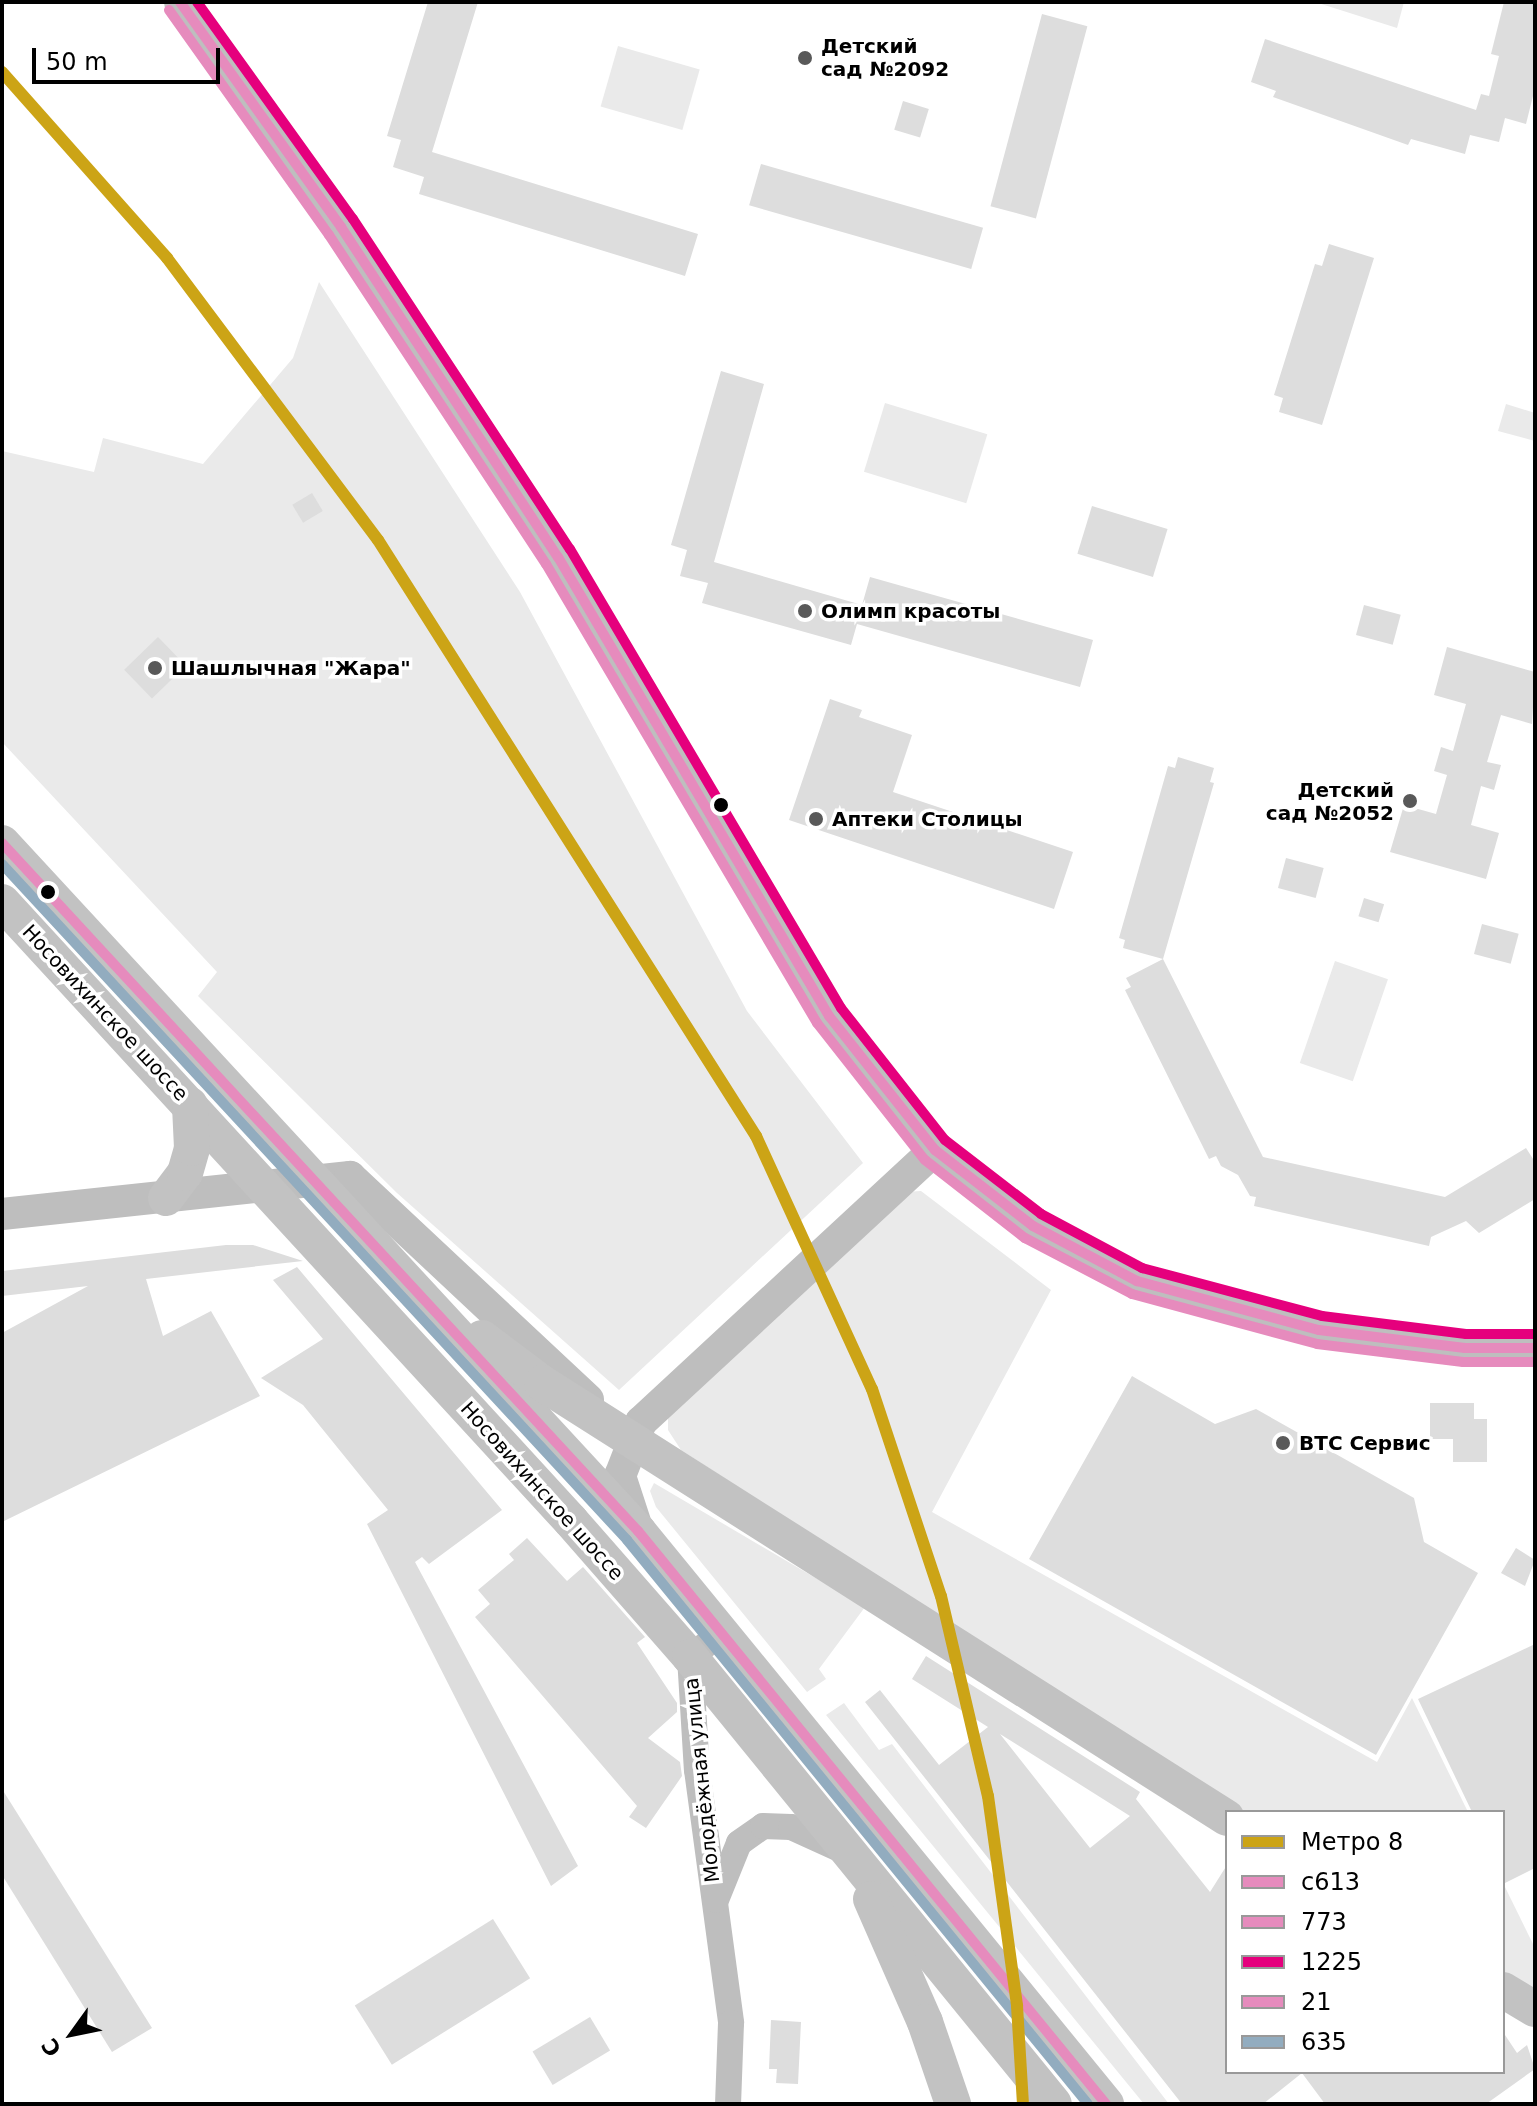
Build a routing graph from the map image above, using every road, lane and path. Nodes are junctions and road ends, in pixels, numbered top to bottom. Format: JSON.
{"nodes":[{"id":1,"x":180,"y":2,"type":"edge"},
{"id":2,"x":2,"y":843,"type":"edge"},
{"id":3,"x":2,"y":902,"type":"edge"},
{"id":4,"x":190,"y":1105,"type":"junction"},
{"id":5,"x":935,"y":1150,"type":"junction"},
{"id":6,"x":316,"y":1183,"type":"junction"},
{"id":7,"x":267,"y":1188,"type":"junction"},
{"id":8,"x":166,"y":1198,"type":"junction"},
{"id":9,"x":2,"y":1214,"type":"edge"},
{"id":10,"x":405,"y":1280,"type":"junction"},
{"id":11,"x":1535,"y":1348,"type":"edge"},
{"id":12,"x":631,"y":1440,"type":"junction"},
{"id":13,"x":638,"y":1531,"type":"junction"},
{"id":14,"x":721,"y":1633,"type":"junction"},
{"id":15,"x":690,"y":1657,"type":"junction"},
{"id":16,"x":1225,"y":1817,"type":"edge"},
{"id":17,"x":850,"y":1854,"type":"junction"},
{"id":18,"x":715,"y":1904,"type":"junction"},
{"id":19,"x":1505,"y":1991,"type":"edge"},
{"id":20,"x":1535,"y":2009,"type":"edge"},
{"id":21,"x":728,"y":2104,"type":"edge"},
{"id":22,"x":953,"y":2104,"type":"edge"},
{"id":23,"x":1054,"y":2104,"type":"edge"},
{"id":24,"x":1106,"y":2104,"type":"edge"}],
"edges":[{"from":1,"to":5,"type":"street"},
{"from":2,"to":6,"type":"main road","name":"Носовихинское шоссе"},
{"from":3,"to":4,"type":"main road","name":"Носовихинское шоссе"},
{"from":4,"to":7,"type":"main road","name":"Носовихинское шоссе"},
{"from":4,"to":8,"type":"main road"},
{"from":5,"to":11,"type":"street"},
{"from":5,"to":12,"type":"street"},
{"from":6,"to":7,"type":"street"},
{"from":6,"to":10,"type":"main road","name":"Носовихинское шоссе"},
{"from":6,"to":12,"type":"street"},
{"from":7,"to":8,"type":"street"},
{"from":7,"to":15,"type":"main road","name":"Носовихинское шоссе"},
{"from":8,"to":9,"type":"street"},
{"from":10,"to":12,"type":"main road"},
{"from":10,"to":13,"type":"main road","name":"Носовихинское шоссе"},
{"from":12,"to":13,"type":"street"},
{"from":12,"to":16,"type":"main road"},
{"from":13,"to":14,"type":"main road","name":"Носовихинское шоссе"},
{"from":14,"to":15,"type":"street"},
{"from":14,"to":24,"type":"main road","name":"Носовихинское шоссе"},
{"from":15,"to":17,"type":"main road","name":"Носовихинское шоссе"},
{"from":15,"to":18,"type":"street","name":"Молодёжная улица"},
{"from":17,"to":18,"type":"street","name":"Молодёжная улица"},
{"from":17,"to":22,"type":"main road"},
{"from":17,"to":23,"type":"main road","name":"Носовихинское шоссе"},
{"from":18,"to":21,"type":"street","name":"Молодёжная улица"},
{"from":19,"to":20,"type":"main road"}]}
